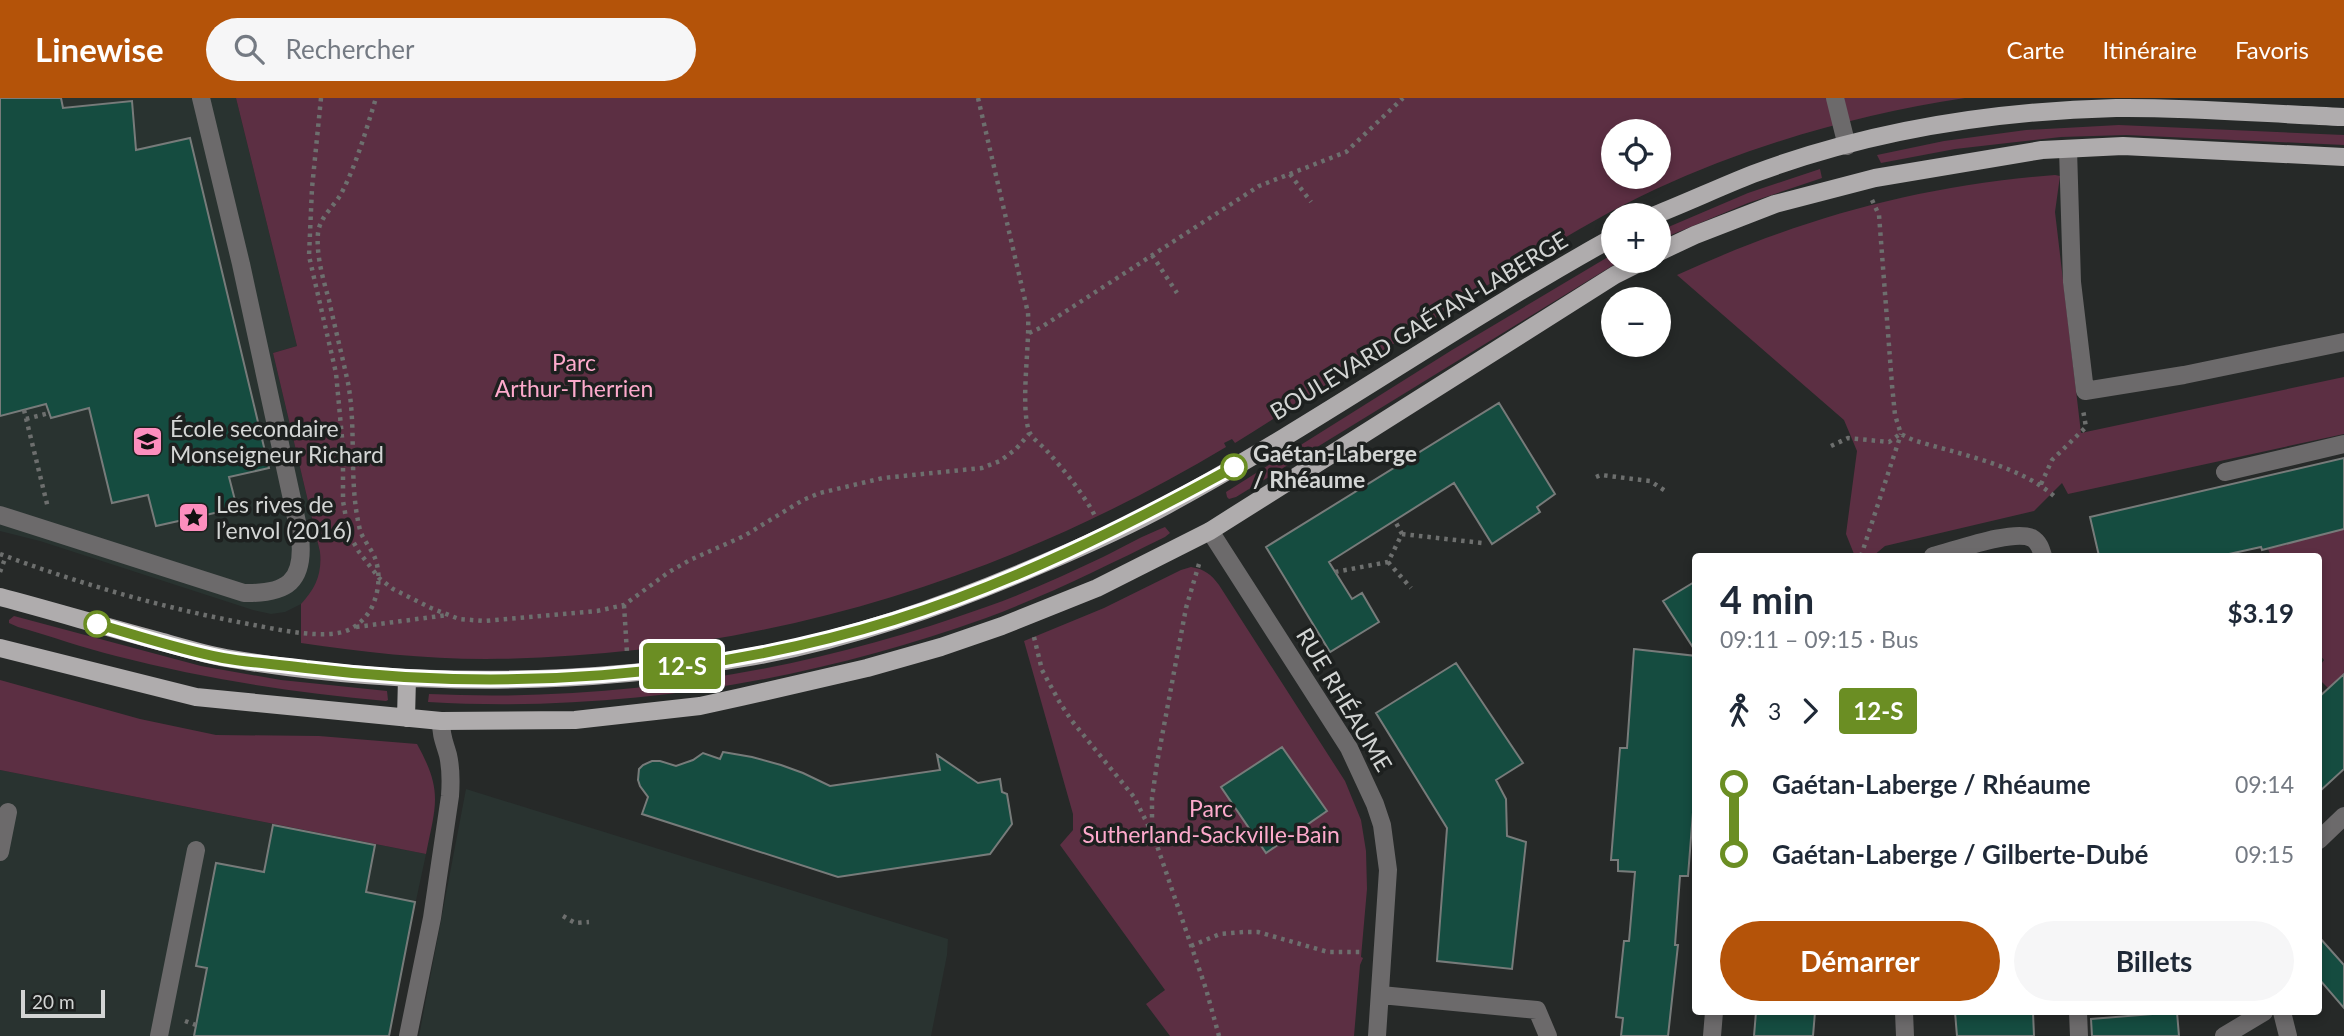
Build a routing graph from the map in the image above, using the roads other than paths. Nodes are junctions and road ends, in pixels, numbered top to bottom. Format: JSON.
{"nodes":[{"id":1,"x":201,"y":98,"type":"edge"},
{"id":2,"x":1835,"y":98,"type":"edge"},
{"id":3,"x":2344,"y":117,"type":"edge"},
{"id":4,"x":1846,"y":146,"type":"junction"},
{"id":5,"x":2068,"y":149,"type":"junction"},
{"id":6,"x":2344,"y":157,"type":"edge"},
{"id":7,"x":1671,"y":208,"type":"edge"},
{"id":8,"x":1601,"y":244,"type":"edge"},
{"id":9,"x":1671,"y":247,"type":"edge"},
{"id":10,"x":1619,"y":273,"type":"edge"},
{"id":11,"x":2344,"y":342,"type":"edge"},
{"id":12,"x":2344,"y":444,"type":"edge"},
{"id":13,"x":2225,"y":471,"type":"dead end"},
{"id":14,"x":0,"y":515,"type":"edge"},
{"id":15,"x":1210,"y":531,"type":"junction"},
{"id":16,"x":1945,"y":553,"type":"edge"},
{"id":17,"x":2042,"y":553,"type":"edge"},
{"id":18,"x":0,"y":597,"type":"edge"},
{"id":19,"x":0,"y":648,"type":"edge"},
{"id":20,"x":407,"y":678,"type":"junction"},
{"id":21,"x":406,"y":718,"type":"junction"},
{"id":22,"x":441,"y":721,"type":"junction"},
{"id":23,"x":8,"y":812,"type":"dead end"},
{"id":24,"x":2344,"y":816,"type":"edge"},
{"id":25,"x":2322,"y":837,"type":"edge"},
{"id":26,"x":197,"y":850,"type":"dead end"},
{"id":27,"x":0,"y":852,"type":"edge"},
{"id":28,"x":1381,"y":995,"type":"junction"},
{"id":29,"x":1714,"y":1015,"type":"edge"},
{"id":30,"x":1903,"y":1015,"type":"edge"},
{"id":31,"x":2078,"y":1015,"type":"edge"},
{"id":32,"x":2259,"y":1015,"type":"edge"},
{"id":33,"x":2283,"y":1015,"type":"edge"},
{"id":34,"x":159,"y":1036,"type":"edge"},
{"id":35,"x":408,"y":1036,"type":"edge"},
{"id":36,"x":1377,"y":1036,"type":"edge"},
{"id":37,"x":1548,"y":1036,"type":"edge"},
{"id":38,"x":1712,"y":1036,"type":"edge"},
{"id":39,"x":1905,"y":1036,"type":"edge"},
{"id":40,"x":2079,"y":1036,"type":"edge"},
{"id":41,"x":2224,"y":1036,"type":"edge"},
{"id":42,"x":2288,"y":1036,"type":"edge"}],
"edges":[{"from":1,"to":14,"type":"street"},
{"from":2,"to":4,"type":"street"},
{"from":3,"to":4,"type":"main road"},
{"from":4,"to":7,"type":"main road"},
{"from":5,"to":6,"type":"main road"},
{"from":5,"to":9,"type":"main road"},
{"from":5,"to":11,"type":"street"},
{"from":8,"to":20,"type":"main road","name":"BOULEVARD GAÉTAN-LABERGE"},
{"from":10,"to":15,"type":"main road"},
{"from":12,"to":13,"type":"street"},
{"from":15,"to":22,"type":"main road"},
{"from":15,"to":28,"type":"street","name":"RUE RHÉAUME"},
{"from":16,"to":17,"type":"street"},
{"from":18,"to":20,"type":"main road","name":"BOULEVARD GAÉTAN-LABERGE"},
{"from":19,"to":21,"type":"main road"},
{"from":20,"to":21,"type":"main road"},
{"from":21,"to":22,"type":"main road"},
{"from":22,"to":35,"type":"street"},
{"from":23,"to":27,"type":"street"},
{"from":24,"to":25,"type":"street"},
{"from":26,"to":34,"type":"street"},
{"from":28,"to":36,"type":"street","name":"RUE RHÉAUME"},
{"from":28,"to":37,"type":"street"},
{"from":29,"to":38,"type":"street"},
{"from":30,"to":39,"type":"street"},
{"from":31,"to":40,"type":"street"},
{"from":32,"to":41,"type":"street"},
{"from":33,"to":42,"type":"street"}]}
